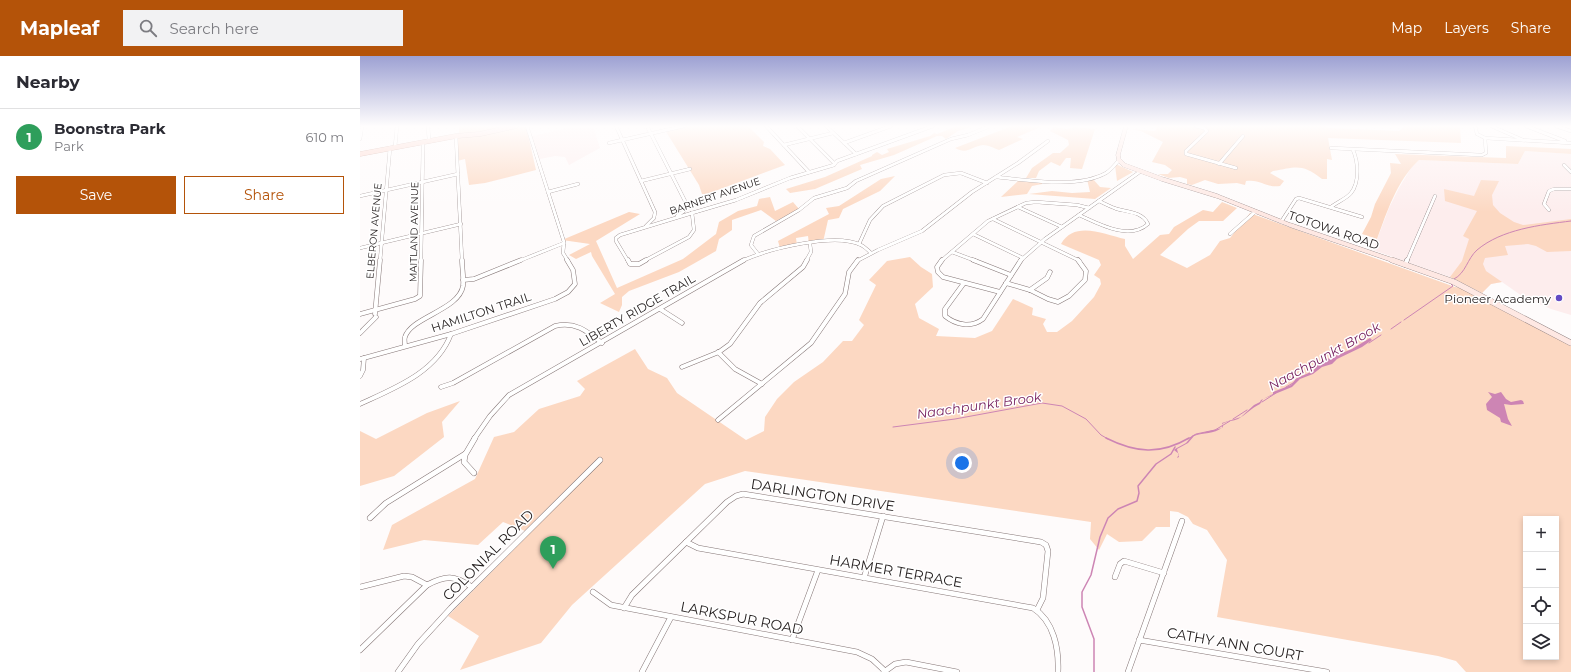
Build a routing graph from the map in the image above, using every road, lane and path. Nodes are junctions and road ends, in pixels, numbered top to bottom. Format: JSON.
{"nodes":[{"id":1,"x":392,"y":155,"type":"edge"},
{"id":2,"x":425,"y":155,"type":"edge"},
{"id":3,"x":457,"y":155,"type":"edge"},
{"id":4,"x":536,"y":155,"type":"edge"},
{"id":5,"x":629,"y":155,"type":"edge"},
{"id":6,"x":662,"y":155,"type":"edge"},
{"id":7,"x":793,"y":155,"type":"edge"},
{"id":8,"x":826,"y":155,"type":"edge"},
{"id":9,"x":854,"y":155,"type":"edge"},
{"id":10,"x":915,"y":155,"type":"edge"},
{"id":11,"x":1028,"y":155,"type":"edge"},
{"id":12,"x":1118,"y":155,"type":"edge"},
{"id":13,"x":1188,"y":155,"type":"edge"},
{"id":14,"x":1227,"y":155,"type":"edge"},
{"id":15,"x":1355,"y":155,"type":"edge"},
{"id":16,"x":1119,"y":160,"type":"junction"},
{"id":17,"x":834,"y":163,"type":"junction"},
{"id":18,"x":1219,"y":164,"type":"junction"},
{"id":19,"x":1564,"y":166,"type":"dead end"},
{"id":20,"x":1236,"y":168,"type":"dead end"},
{"id":21,"x":690,"y":169,"type":"dead end"},
{"id":22,"x":1141,"y":171,"type":"junction"},
{"id":23,"x":809,"y":172,"type":"junction"},
{"id":24,"x":1571,"y":172,"type":"edge"},
{"id":25,"x":458,"y":174,"type":"junction"},
{"id":26,"x":672,"y":174,"type":"junction"},
{"id":27,"x":996,"y":177,"type":"junction"},
{"id":28,"x":641,"y":181,"type":"junction"},
{"id":29,"x":423,"y":182,"type":"junction"},
{"id":30,"x":987,"y":183,"type":"junction"},
{"id":31,"x":578,"y":184,"type":"dead end"},
{"id":32,"x":1571,"y":189,"type":"edge"},
{"id":33,"x":386,"y":190,"type":"junction"},
{"id":34,"x":548,"y":192,"type":"junction"},
{"id":35,"x":360,"y":196,"type":"edge"},
{"id":36,"x":1436,"y":196,"type":"dead end"},
{"id":37,"x":1099,"y":201,"type":"junction"},
{"id":38,"x":1018,"y":207,"type":"junction"},
{"id":39,"x":1331,"y":207,"type":"junction"},
{"id":40,"x":1089,"y":208,"type":"junction"},
{"id":41,"x":1549,"y":210,"type":"dead end"},
{"id":42,"x":1255,"y":212,"type":"junction"},
{"id":43,"x":692,"y":213,"type":"junction"},
{"id":44,"x":1079,"y":215,"type":"junction"},
{"id":45,"x":1362,"y":217,"type":"dead end"},
{"id":46,"x":673,"y":219,"type":"junction"},
{"id":47,"x":993,"y":219,"type":"junction"},
{"id":48,"x":1281,"y":222,"type":"junction"},
{"id":49,"x":461,"y":224,"type":"junction"},
{"id":50,"x":1062,"y":228,"type":"junction"},
{"id":51,"x":642,"y":229,"type":"junction"},
{"id":52,"x":422,"y":234,"type":"junction"},
{"id":53,"x":973,"y":234,"type":"junction"},
{"id":54,"x":1230,"y":234,"type":"dead end"},
{"id":55,"x":1042,"y":242,"type":"junction"},
{"id":56,"x":381,"y":243,"type":"junction"},
{"id":57,"x":564,"y":243,"type":"junction"},
{"id":58,"x":810,"y":244,"type":"junction"},
{"id":59,"x":859,"y":244,"type":"junction"},
{"id":60,"x":360,"y":248,"type":"edge"},
{"id":61,"x":952,"y":252,"type":"junction"},
{"id":62,"x":871,"y":253,"type":"junction"},
{"id":63,"x":758,"y":254,"type":"junction"},
{"id":64,"x":1023,"y":258,"type":"junction"},
{"id":65,"x":1405,"y":265,"type":"junction"},
{"id":66,"x":1050,"y":272,"type":"dead end"},
{"id":67,"x":1011,"y":275,"type":"junction"},
{"id":68,"x":463,"y":280,"type":"junction"},
{"id":69,"x":964,"y":283,"type":"junction"},
{"id":70,"x":1006,"y":283,"type":"junction"},
{"id":71,"x":1030,"y":290,"type":"junction"},
{"id":72,"x":1000,"y":292,"type":"junction"},
{"id":73,"x":660,"y":309,"type":"junction"},
{"id":74,"x":360,"y":314,"type":"edge"},
{"id":75,"x":375,"y":314,"type":"junction"},
{"id":76,"x":682,"y":323,"type":"dead end"},
{"id":77,"x":360,"y":332,"type":"edge"},
{"id":78,"x":451,"y":334,"type":"junction"},
{"id":79,"x":602,"y":343,"type":"junction"},
{"id":80,"x":1571,"y":343,"type":"edge"},
{"id":81,"x":405,"y":346,"type":"junction"},
{"id":82,"x":718,"y":352,"type":"junction"},
{"id":83,"x":362,"y":359,"type":"edge"},
{"id":84,"x":682,"y":366,"type":"dead end"},
{"id":85,"x":360,"y":376,"type":"edge"},
{"id":86,"x":762,"y":384,"type":"junction"},
{"id":87,"x":441,"y":387,"type":"dead end"},
{"id":88,"x":360,"y":404,"type":"edge"},
{"id":89,"x":718,"y":420,"type":"dead end"},
{"id":90,"x":466,"y":452,"type":"junction"},
{"id":91,"x":600,"y":460,"type":"dead end"},
{"id":92,"x":474,"y":473,"type":"dead end"},
{"id":93,"x":884,"y":516,"type":"junction"},
{"id":94,"x":370,"y":518,"type":"dead end"},
{"id":95,"x":1182,"y":521,"type":"dead end"},
{"id":96,"x":686,"y":542,"type":"junction"},
{"id":97,"x":818,"y":570,"type":"junction"},
{"id":98,"x":1164,"y":573,"type":"junction"},
{"id":99,"x":1114,"y":577,"type":"dead end"},
{"id":100,"x":864,"y":578,"type":"junction"},
{"id":101,"x":427,"y":585,"type":"junction"},
{"id":102,"x":360,"y":587,"type":"edge"},
{"id":103,"x":472,"y":588,"type":"junction"},
{"id":104,"x":593,"y":592,"type":"dead end"},
{"id":105,"x":624,"y":608,"type":"junction"},
{"id":106,"x":1037,"y":610,"type":"junction"},
{"id":107,"x":671,"y":617,"type":"junction"},
{"id":108,"x":792,"y":640,"type":"junction"},
{"id":109,"x":1140,"y":640,"type":"junction"},
{"id":110,"x":360,"y":650,"type":"edge"},
{"id":111,"x":398,"y":672,"type":"edge"},
{"id":112,"x":642,"y":672,"type":"edge"},
{"id":113,"x":885,"y":672,"type":"edge"},
{"id":114,"x":957,"y":672,"type":"edge"},
{"id":115,"x":1058,"y":672,"type":"edge"},
{"id":116,"x":1128,"y":672,"type":"edge"},
{"id":117,"x":1327,"y":672,"type":"edge"}],
"edges":[{"from":1,"to":33,"type":"street","name":"ELBERON AVENUE"},
{"from":2,"to":29,"type":"street","name":"MAITLAND AVENUE"},
{"from":3,"to":25,"type":"street"},
{"from":4,"to":34,"type":"street"},
{"from":5,"to":28,"type":"street"},
{"from":6,"to":26,"type":"street"},
{"from":7,"to":23,"type":"street"},
{"from":8,"to":17,"type":"street"},
{"from":9,"to":17,"type":"street","name":"BARNERT AVENUE"},
{"from":10,"to":63,"type":"street"},
{"from":11,"to":27,"type":"street"},
{"from":12,"to":16,"type":"main road"},
{"from":13,"to":18,"type":"street"},
{"from":14,"to":18,"type":"street"},
{"from":15,"to":39,"type":"street"},
{"from":16,"to":22,"type":"main road","name":"TOTOWA ROAD"},
{"from":16,"to":27,"type":"street"},
{"from":17,"to":23,"type":"street","name":"BARNERT AVENUE"},
{"from":18,"to":20,"type":"street"},
{"from":19,"to":24,"type":"street"},
{"from":21,"to":26,"type":"street"},
{"from":22,"to":37,"type":"street"},
{"from":22,"to":42,"type":"main road","name":"TOTOWA ROAD"},
{"from":23,"to":43,"type":"street","name":"BARNERT AVENUE"},
{"from":25,"to":29,"type":"street"},
{"from":25,"to":49,"type":"street"},
{"from":26,"to":28,"type":"street"},
{"from":26,"to":46,"type":"street"},
{"from":27,"to":30,"type":"street"},
{"from":28,"to":51,"type":"street"},
{"from":29,"to":33,"type":"street"},
{"from":29,"to":52,"type":"street","name":"MAITLAND AVENUE"},
{"from":30,"to":59,"type":"street"},
{"from":30,"to":62,"type":"street"},
{"from":31,"to":34,"type":"street"},
{"from":32,"to":41,"type":"street"},
{"from":33,"to":35,"type":"street"},
{"from":33,"to":56,"type":"street","name":"ELBERON AVENUE"},
{"from":34,"to":57,"type":"street"},
{"from":36,"to":65,"type":"street"},
{"from":37,"to":40,"type":"street"},
{"from":37,"to":44,"type":"street"},
{"from":38,"to":40,"type":"street"},
{"from":38,"to":47,"type":"street"},
{"from":38,"to":50,"type":"street"},
{"from":39,"to":45,"type":"street"},
{"from":39,"to":48,"type":"street"},
{"from":40,"to":44,"type":"street"},
{"from":42,"to":48,"type":"main road","name":"TOTOWA ROAD"},
{"from":42,"to":54,"type":"street"},
{"from":43,"to":46,"type":"street","name":"BARNERT AVENUE"},
{"from":43,"to":51,"type":"street","name":"BARNERT AVENUE"},
{"from":44,"to":50,"type":"street"},
{"from":46,"to":51,"type":"street","name":"BARNERT AVENUE"},
{"from":47,"to":53,"type":"street"},
{"from":47,"to":55,"type":"street"},
{"from":48,"to":65,"type":"main road","name":"TOTOWA ROAD"},
{"from":49,"to":52,"type":"street"},
{"from":49,"to":68,"type":"street"},
{"from":50,"to":55,"type":"street"},
{"from":52,"to":56,"type":"street"},
{"from":52,"to":75,"type":"street","name":"MAITLAND AVENUE"},
{"from":53,"to":61,"type":"street"},
{"from":53,"to":64,"type":"street"},
{"from":55,"to":64,"type":"street"},
{"from":55,"to":71,"type":"street"},
{"from":56,"to":60,"type":"street"},
{"from":56,"to":75,"type":"street","name":"ELBERON AVENUE"},
{"from":57,"to":68,"type":"street"},
{"from":57,"to":78,"type":"street","name":"HAMILTON TRAIL"},
{"from":58,"to":59,"type":"street","name":"LIBERTY RIDGE TRAIL"},
{"from":58,"to":63,"type":"street","name":"LIBERTY RIDGE TRAIL"},
{"from":58,"to":82,"type":"street"},
{"from":59,"to":62,"type":"street","name":"LIBERTY RIDGE TRAIL"},
{"from":61,"to":67,"type":"street"},
{"from":61,"to":69,"type":"street"},
{"from":62,"to":86,"type":"street"},
{"from":63,"to":73,"type":"street","name":"LIBERTY RIDGE TRAIL"},
{"from":64,"to":67,"type":"street"},
{"from":65,"to":80,"type":"main road","name":"TOTOWA ROAD"},
{"from":66,"to":71,"type":"street"},
{"from":67,"to":70,"type":"street"},
{"from":68,"to":81,"type":"street"},
{"from":69,"to":72,"type":"street"},
{"from":69,"to":72,"type":"street"},
{"from":70,"to":71,"type":"street"},
{"from":70,"to":72,"type":"street"},
{"from":73,"to":76,"type":"street"},
{"from":73,"to":79,"type":"street","name":"LIBERTY RIDGE TRAIL"},
{"from":74,"to":75,"type":"street"},
{"from":75,"to":77,"type":"street"},
{"from":78,"to":81,"type":"street","name":"HAMILTON TRAIL"},
{"from":78,"to":88,"type":"street"},
{"from":79,"to":87,"type":"street"},
{"from":79,"to":90,"type":"street","name":"LIBERTY RIDGE TRAIL"},
{"from":81,"to":83,"type":"street","name":"HAMILTON TRAIL"},
{"from":82,"to":84,"type":"street"},
{"from":82,"to":86,"type":"street"},
{"from":83,"to":85,"type":"street"},
{"from":86,"to":89,"type":"street"},
{"from":90,"to":92,"type":"street"},
{"from":90,"to":94,"type":"street","name":"LIBERTY RIDGE TRAIL"},
{"from":91,"to":103,"type":"street","name":"COLONIAL ROAD"},
{"from":93,"to":96,"type":"street","name":"DARLINGTON DRIVE"},
{"from":93,"to":100,"type":"street"},
{"from":93,"to":106,"type":"street","name":"DARLINGTON DRIVE"},
{"from":95,"to":98,"type":"street"},
{"from":96,"to":97,"type":"street","name":"HARMER TERRACE"},
{"from":96,"to":105,"type":"street","name":"DARLINGTON DRIVE"},
{"from":97,"to":100,"type":"street","name":"HARMER TERRACE"},
{"from":97,"to":108,"type":"street"},
{"from":98,"to":99,"type":"street"},
{"from":98,"to":109,"type":"street"},
{"from":100,"to":106,"type":"street","name":"HARMER TERRACE"},
{"from":101,"to":102,"type":"street"},
{"from":101,"to":103,"type":"street"},
{"from":101,"to":110,"type":"street"},
{"from":103,"to":111,"type":"street","name":"COLONIAL ROAD"},
{"from":104,"to":105,"type":"street","name":"LARKSPUR ROAD"},
{"from":105,"to":107,"type":"street","name":"LARKSPUR ROAD"},
{"from":106,"to":115,"type":"street"},
{"from":107,"to":108,"type":"street","name":"LARKSPUR ROAD"},
{"from":107,"to":112,"type":"street"},
{"from":108,"to":113,"type":"street","name":"LARKSPUR ROAD"},
{"from":109,"to":116,"type":"street"},
{"from":109,"to":117,"type":"street","name":"CATHY ANN COURT"},
{"from":113,"to":114,"type":"street"}]}
